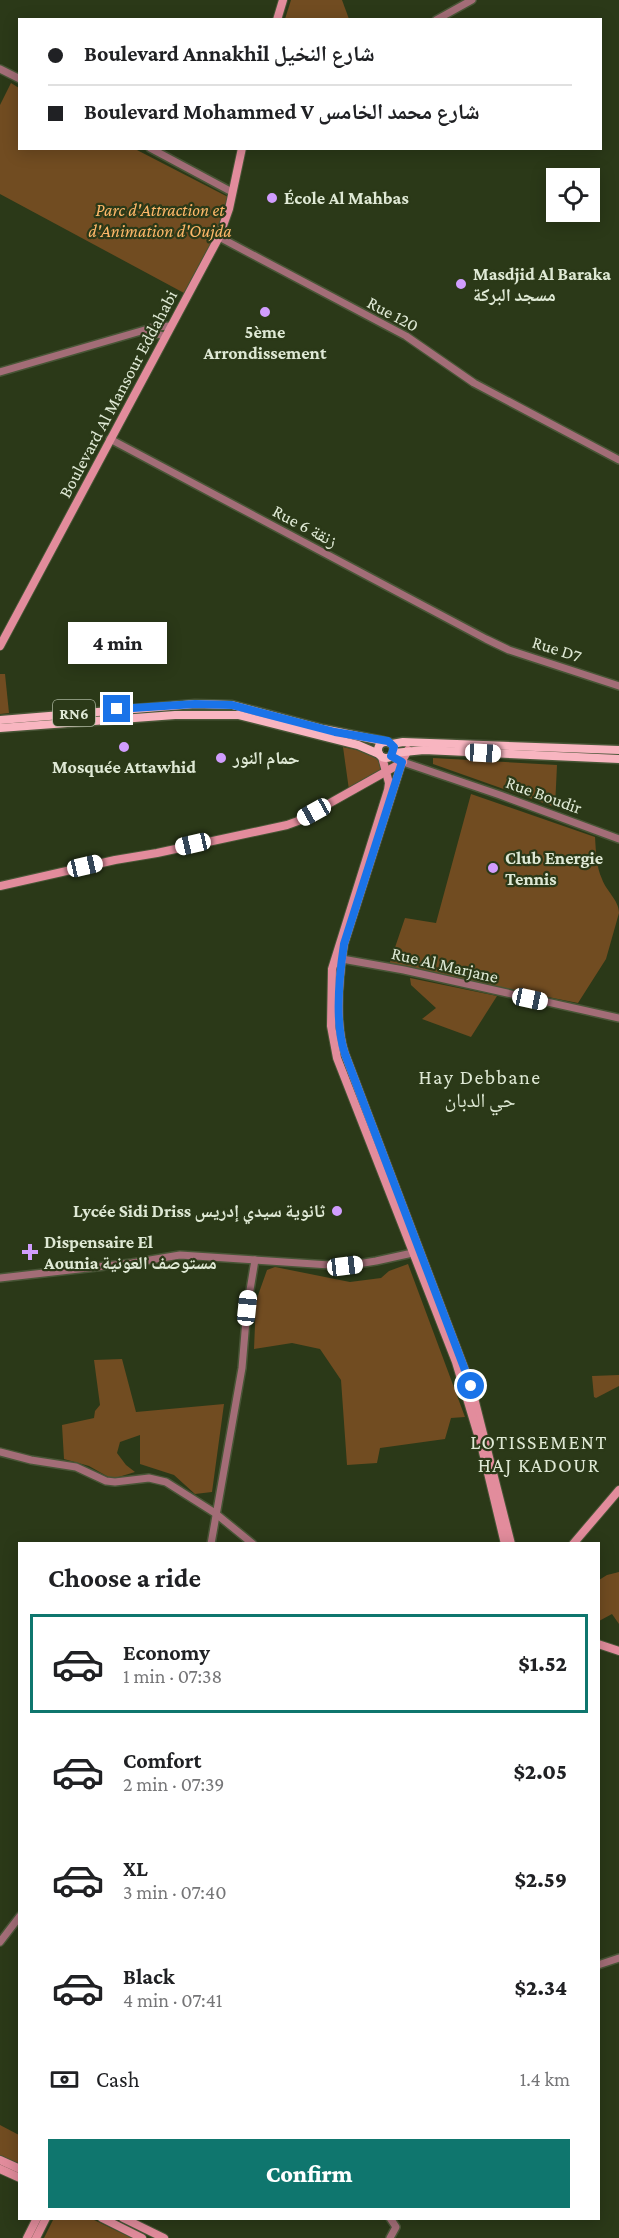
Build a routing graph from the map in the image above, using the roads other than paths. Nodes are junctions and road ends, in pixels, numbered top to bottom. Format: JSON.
{"nodes":[{"id":1,"x":283,"y":0,"type":"edge"},
{"id":2,"x":472,"y":0,"type":"edge"},
{"id":3,"x":278,"y":18,"type":"edge"},
{"id":4,"x":440,"y":18,"type":"edge"},
{"id":5,"x":0,"y":69,"type":"edge"},
{"id":6,"x":18,"y":78,"type":"edge"},
{"id":7,"x":154,"y":150,"type":"edge"},
{"id":8,"x":242,"y":150,"type":"edge"},
{"id":9,"x":232,"y":192,"type":"junction"},
{"id":10,"x":219,"y":237,"type":"junction"},
{"id":11,"x":170,"y":326,"type":"junction"},
{"id":12,"x":144,"y":331,"type":"junction"},
{"id":13,"x":164,"y":336,"type":"junction"},
{"id":14,"x":0,"y":372,"type":"edge"},
{"id":15,"x":110,"y":439,"type":"junction"},
{"id":16,"x":619,"y":460,"type":"edge"},
{"id":17,"x":486,"y":639,"type":"joint"},
{"id":18,"x":0,"y":646,"type":"edge"},
{"id":19,"x":619,"y":686,"type":"edge"},
{"id":20,"x":0,"y":720,"type":"edge"},
{"id":21,"x":0,"y":728,"type":"edge"},
{"id":22,"x":383,"y":741,"type":"junction"},
{"id":23,"x":389,"y":750,"type":"junction"},
{"id":24,"x":408,"y":750,"type":"junction"},
{"id":25,"x":619,"y":750,"type":"edge"},
{"id":26,"x":543,"y":752,"type":"junction"},
{"id":27,"x":619,"y":759,"type":"edge"},
{"id":28,"x":402,"y":762,"type":"junction"},
{"id":29,"x":387,"y":772,"type":"junction"},
{"id":30,"x":619,"y":839,"type":"edge"},
{"id":31,"x":0,"y":885,"type":"edge"},
{"id":32,"x":339,"y":957,"type":"junction"},
{"id":33,"x":619,"y":1018,"type":"edge"},
{"id":34,"x":421,"y":1250,"type":"junction"},
{"id":35,"x":412,"y":1253,"type":"junction"},
{"id":36,"x":255,"y":1260,"type":"junction"},
{"id":37,"x":0,"y":1278,"type":"edge"},
{"id":38,"x":0,"y":1452,"type":"edge"},
{"id":39,"x":619,"y":1490,"type":"edge"},
{"id":40,"x":216,"y":1513,"type":"junction"},
{"id":41,"x":211,"y":1542,"type":"edge"},
{"id":42,"x":251,"y":1542,"type":"edge"},
{"id":43,"x":505,"y":1542,"type":"edge"},
{"id":44,"x":511,"y":1542,"type":"edge"},
{"id":45,"x":575,"y":1542,"type":"edge"},
{"id":46,"x":600,"y":1645,"type":"edge"},
{"id":47,"x":619,"y":1651,"type":"edge"},
{"id":48,"x":18,"y":1919,"type":"edge"},
{"id":49,"x":0,"y":1942,"type":"edge"},
{"id":50,"x":619,"y":1958,"type":"edge"},
{"id":51,"x":600,"y":1964,"type":"edge"},
{"id":52,"x":0,"y":2160,"type":"edge"},
{"id":53,"x":18,"y":2168,"type":"edge"},
{"id":54,"x":0,"y":2169,"type":"edge"},
{"id":55,"x":18,"y":2177,"type":"edge"},
{"id":56,"x":36,"y":2220,"type":"edge"},
{"id":57,"x":45,"y":2220,"type":"edge"},
{"id":58,"x":106,"y":2220,"type":"edge"},
{"id":59,"x":127,"y":2220,"type":"edge"},
{"id":60,"x":391,"y":2220,"type":"edge"},
{"id":61,"x":32,"y":2237,"type":"edge"},
{"id":62,"x":142,"y":2238,"type":"edge"},
{"id":63,"x":164,"y":2238,"type":"edge"},
{"id":64,"x":390,"y":2238,"type":"edge"}],
"edges":[{"from":1,"to":3,"type":"main road"},
{"from":2,"to":4,"type":"street"},
{"from":5,"to":6,"type":"street"},
{"from":7,"to":9,"type":"street"},
{"from":8,"to":9,"type":"main road","name":"Boulevard Al Mansour Eddahabi"},
{"from":9,"to":10,"type":"main road","name":"Boulevard Al Mansour Eddahabi"},
{"from":10,"to":11,"type":"main road","name":"Boulevard Al Mansour Eddahabi"},
{"from":10,"to":16,"type":"street","name":"Rue 120"},
{"from":11,"to":12,"type":"street"},
{"from":11,"to":13,"type":"main road","name":"Boulevard Al Mansour Eddahabi"},
{"from":12,"to":13,"type":"street"},
{"from":12,"to":14,"type":"street"},
{"from":13,"to":15,"type":"main road","name":"Boulevard Al Mansour Eddahabi"},
{"from":15,"to":17,"type":"street","name":"Rue 6 زنقة"},
{"from":15,"to":18,"type":"main road","name":"Boulevard Al Mansour Eddahabi"},
{"from":17,"to":19,"type":"street","name":"Rue D7"},
{"from":20,"to":22,"type":"main road","number":"RN6"},
{"from":21,"to":23,"type":"main road","number":"RN6"},
{"from":22,"to":23,"type":"main road","number":"RN6"},
{"from":22,"to":23,"type":"main road"},
{"from":23,"to":24,"type":"main road","number":"RN6"},
{"from":23,"to":26,"type":"main road","number":"RN6"},
{"from":23,"to":28,"type":"main road","name":"Rue Boudir"},
{"from":23,"to":29,"type":"main road"},
{"from":24,"to":26,"type":"main road","number":"RN6"},
{"from":24,"to":28,"type":"main road"},
{"from":25,"to":26,"type":"main road","number":"RN6"},
{"from":26,"to":27,"type":"main road","number":"RN6"},
{"from":28,"to":29,"type":"main road"},
{"from":28,"to":30,"type":"street","name":"Rue Boudir"},
{"from":28,"to":32,"type":"main road"},
{"from":29,"to":31,"type":"main road"},
{"from":29,"to":32,"type":"main road"},
{"from":32,"to":33,"type":"street","name":"Rue Al Marjane"},
{"from":32,"to":34,"type":"main road"},
{"from":32,"to":35,"type":"main road"},
{"from":34,"to":35,"type":"street"},
{"from":34,"to":44,"type":"main road"},
{"from":35,"to":36,"type":"street"},
{"from":35,"to":43,"type":"main road"},
{"from":36,"to":37,"type":"street"},
{"from":36,"to":40,"type":"street"},
{"from":38,"to":40,"type":"street"},
{"from":39,"to":45,"type":"main road"},
{"from":40,"to":41,"type":"street"},
{"from":40,"to":42,"type":"street"},
{"from":46,"to":47,"type":"main road"},
{"from":48,"to":49,"type":"street"},
{"from":50,"to":51,"type":"street"},
{"from":52,"to":53,"type":"main road"},
{"from":54,"to":55,"type":"main road"},
{"from":56,"to":61,"type":"main road"},
{"from":57,"to":61,"type":"main road"},
{"from":58,"to":62,"type":"main road"},
{"from":59,"to":63,"type":"main road"},
{"from":60,"to":64,"type":"street"}]}
